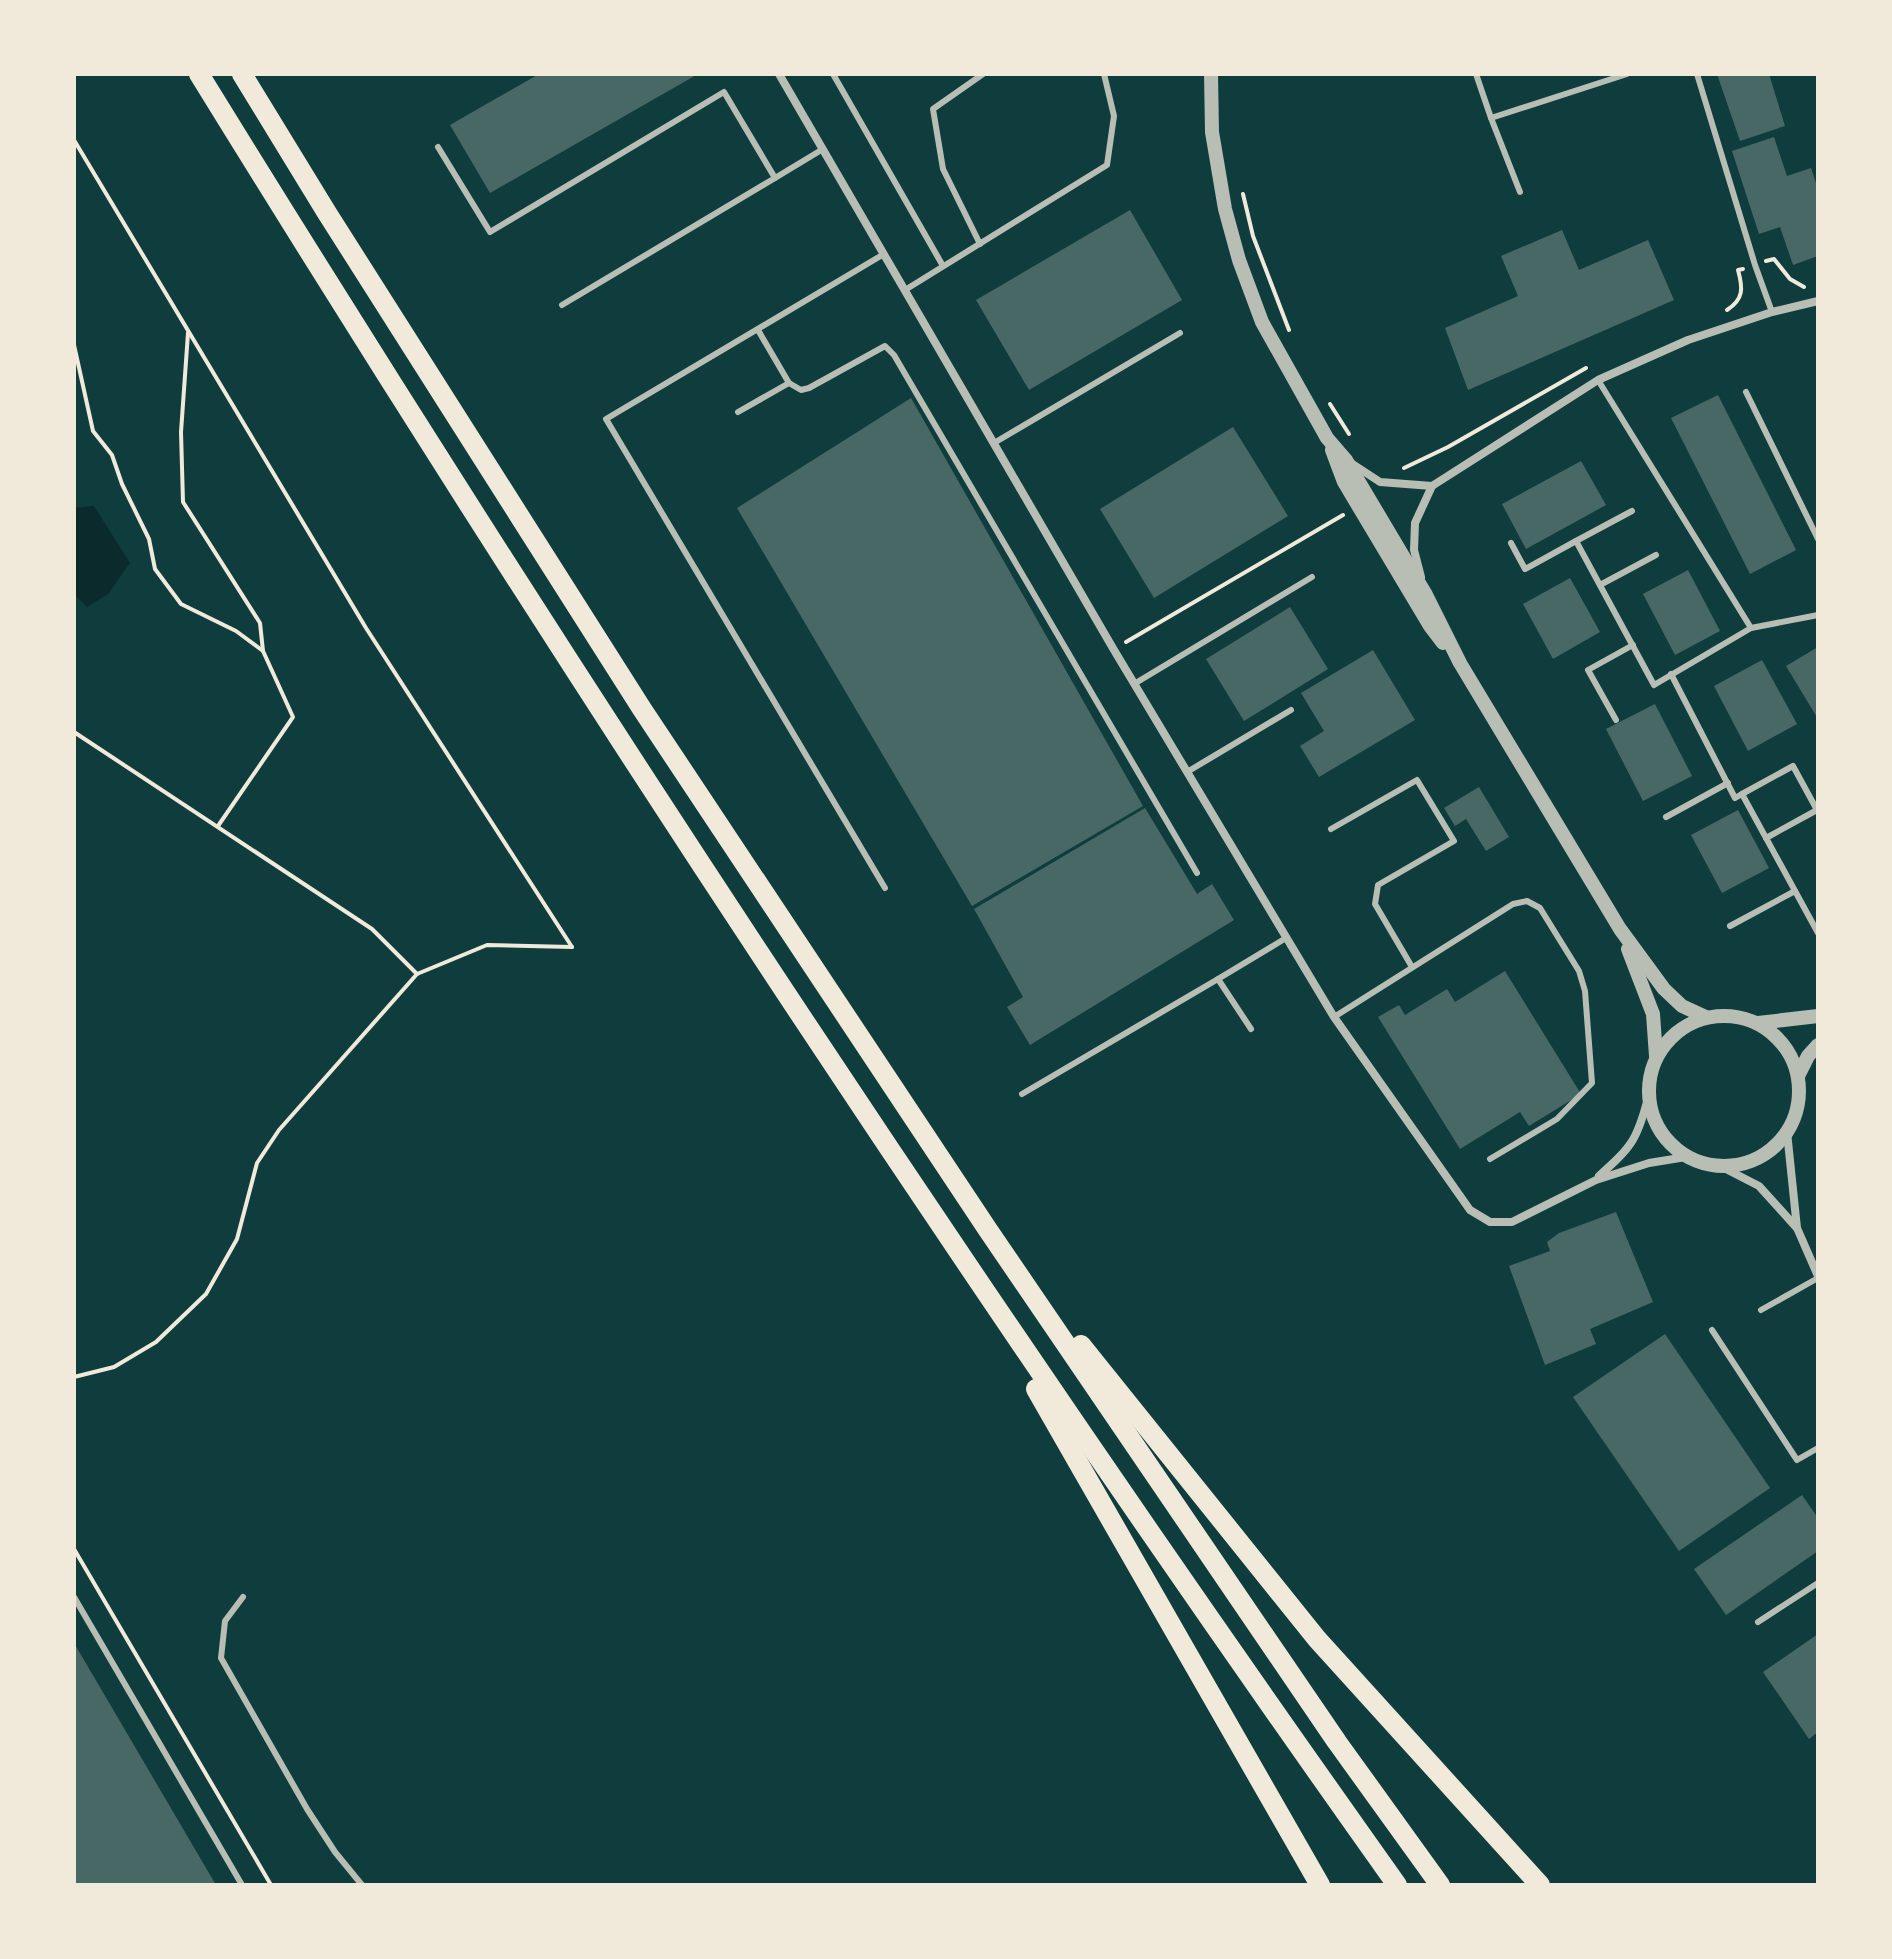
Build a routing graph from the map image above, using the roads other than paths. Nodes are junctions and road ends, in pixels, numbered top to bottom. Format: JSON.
{"nodes":[{"id":1,"x":199,"y":74,"type":"edge"},
{"id":2,"x":242,"y":74,"type":"edge"},
{"id":3,"x":779,"y":74,"type":"edge"},
{"id":4,"x":833,"y":74,"type":"edge"},
{"id":5,"x":983,"y":74,"type":"edge"},
{"id":6,"x":1104,"y":74,"type":"edge"},
{"id":7,"x":1211,"y":74,"type":"edge"},
{"id":8,"x":1476,"y":74,"type":"edge"},
{"id":9,"x":1627,"y":74,"type":"edge"},
{"id":10,"x":1697,"y":74,"type":"edge"},
{"id":11,"x":1491,"y":118,"type":"junction"},
{"id":12,"x":438,"y":147,"type":"dead end"},
{"id":13,"x":823,"y":149,"type":"junction"},
{"id":14,"x":775,"y":178,"type":"junction"},
{"id":15,"x":1520,"y":192,"type":"dead end"},
{"id":16,"x":980,"y":244,"type":"junction"},
{"id":17,"x":884,"y":254,"type":"junction"},
{"id":18,"x":943,"y":266,"type":"junction"},
{"id":19,"x":905,"y":290,"type":"junction"},
{"id":20,"x":1818,"y":301,"type":"edge"},
{"id":21,"x":562,"y":305,"type":"dead end"},
{"id":22,"x":1772,"y":312,"type":"junction"},
{"id":23,"x":758,"y":330,"type":"junction"},
{"id":24,"x":1180,"y":333,"type":"dead end"},
{"id":25,"x":1598,"y":380,"type":"junction"},
{"id":26,"x":789,"y":383,"type":"junction"},
{"id":27,"x":1746,"y":392,"type":"dead end"},
{"id":28,"x":738,"y":412,"type":"dead end"},
{"id":29,"x":1327,"y":438,"type":"junction"},
{"id":30,"x":994,"y":443,"type":"junction"},
{"id":31,"x":1346,"y":460,"type":"junction"},
{"id":32,"x":1432,"y":486,"type":"junction"},
{"id":33,"x":1632,"y":511,"type":"dead end"},
{"id":34,"x":1818,"y":539,"type":"edge"},
{"id":35,"x":1576,"y":541,"type":"junction"},
{"id":36,"x":1511,"y":543,"type":"dead end"},
{"id":37,"x":1656,"y":555,"type":"dead end"},
{"id":38,"x":1312,"y":577,"type":"dead end"},
{"id":39,"x":1600,"y":585,"type":"junction"},
{"id":40,"x":1425,"y":593,"type":"junction"},
{"id":41,"x":1818,"y":615,"type":"edge"},
{"id":42,"x":1751,"y":628,"type":"junction"},
{"id":43,"x":1633,"y":645,"type":"junction"},
{"id":44,"x":1460,"y":663,"type":"junction"},
{"id":45,"x":1671,"y":674,"type":"junction"},
{"id":46,"x":1134,"y":684,"type":"junction"},
{"id":47,"x":1291,"y":710,"type":"dead end"},
{"id":48,"x":1616,"y":720,"type":"dead end"},
{"id":49,"x":1187,"y":772,"type":"junction"},
{"id":50,"x":1728,"y":783,"type":"junction"},
{"id":51,"x":1742,"y":794,"type":"junction"},
{"id":52,"x":1666,"y":817,"type":"dead end"},
{"id":53,"x":1331,"y":829,"type":"dead end"},
{"id":54,"x":1766,"y":838,"type":"junction"},
{"id":55,"x":1197,"y":873,"type":"dead end"},
{"id":56,"x":885,"y":888,"type":"dead end"},
{"id":57,"x":1795,"y":891,"type":"junction"},
{"id":58,"x":1730,"y":926,"type":"dead end"},
{"id":59,"x":1620,"y":929,"type":"junction"},
{"id":60,"x":1818,"y":933,"type":"edge"},
{"id":61,"x":1286,"y":938,"type":"junction"},
{"id":62,"x":1412,"y":967,"type":"junction"},
{"id":63,"x":1218,"y":979,"type":"junction"},
{"id":64,"x":1818,"y":1016,"type":"edge"},
{"id":65,"x":1334,"y":1017,"type":"junction"},
{"id":66,"x":1706,"y":1017,"type":"junction"},
{"id":67,"x":1758,"y":1023,"type":"junction"},
{"id":68,"x":1251,"y":1029,"type":"dead end"},
{"id":69,"x":1818,"y":1045,"type":"edge"},
{"id":70,"x":1656,"y":1056,"type":"junction"},
{"id":71,"x":1798,"y":1076,"type":"junction"},
{"id":72,"x":1022,"y":1094,"type":"dead end"},
{"id":73,"x":1648,"y":1098,"type":"junction"},
{"id":74,"x":1787,"y":1132,"type":"junction"},
{"id":75,"x":1686,"y":1157,"type":"junction"},
{"id":76,"x":1490,"y":1159,"type":"dead end"},
{"id":77,"x":1722,"y":1167,"type":"junction"},
{"id":78,"x":1596,"y":1180,"type":"junction"},
{"id":79,"x":1797,"y":1228,"type":"junction"},
{"id":80,"x":988,"y":1230,"type":"junction"},
{"id":81,"x":958,"y":1253,"type":"junction"},
{"id":82,"x":1818,"y":1277,"type":"edge"},
{"id":83,"x":1761,"y":1310,"type":"dead end"},
{"id":84,"x":1712,"y":1330,"type":"dead end"},
{"id":85,"x":1818,"y":1448,"type":"edge"},
{"id":86,"x":1818,"y":1583,"type":"edge"},
{"id":87,"x":74,"y":1597,"type":"edge"},
{"id":88,"x":243,"y":1597,"type":"dead end"},
{"id":89,"x":1758,"y":1622,"type":"dead end"},
{"id":90,"x":242,"y":1885,"type":"edge"},
{"id":91,"x":362,"y":1885,"type":"edge"},
{"id":92,"x":1320,"y":1885,"type":"edge"},
{"id":93,"x":1397,"y":1885,"type":"edge"},
{"id":94,"x":1440,"y":1885,"type":"edge"},
{"id":95,"x":1540,"y":1885,"type":"edge"}],
"edges":[{"from":1,"to":81,"type":"highway"},
{"from":2,"to":80,"type":"highway"},
{"from":3,"to":13,"type":"street"},
{"from":4,"to":18,"type":"lane"},
{"from":5,"to":16,"type":"lane"},
{"from":6,"to":16,"type":"lane"},
{"from":7,"to":29,"type":"street"},
{"from":8,"to":11,"type":"lane"},
{"from":9,"to":11,"type":"lane"},
{"from":10,"to":22,"type":"lane"},
{"from":11,"to":15,"type":"lane"},
{"from":12,"to":14,"type":"lane"},
{"from":13,"to":14,"type":"lane"},
{"from":13,"to":17,"type":"street"},
{"from":14,"to":21,"type":"lane"},
{"from":16,"to":18,"type":"lane"},
{"from":17,"to":19,"type":"street"},
{"from":17,"to":23,"type":"lane"},
{"from":18,"to":19,"type":"lane"},
{"from":19,"to":30,"type":"street"},
{"from":20,"to":22,"type":"street"},
{"from":22,"to":25,"type":"street"},
{"from":23,"to":26,"type":"lane"},
{"from":23,"to":56,"type":"lane"},
{"from":24,"to":30,"type":"lane"},
{"from":25,"to":32,"type":"street"},
{"from":25,"to":42,"type":"lane"},
{"from":26,"to":28,"type":"lane"},
{"from":26,"to":55,"type":"lane"},
{"from":27,"to":34,"type":"lane"},
{"from":29,"to":31,"type":"street"},
{"from":29,"to":44,"type":"street"},
{"from":30,"to":46,"type":"street"},
{"from":31,"to":32,"type":"street"},
{"from":31,"to":40,"type":"street"},
{"from":32,"to":40,"type":"street"},
{"from":33,"to":35,"type":"lane"},
{"from":35,"to":36,"type":"lane"},
{"from":35,"to":39,"type":"lane"},
{"from":37,"to":39,"type":"lane"},
{"from":38,"to":46,"type":"lane"},
{"from":39,"to":43,"type":"lane"},
{"from":40,"to":44,"type":"street"},
{"from":41,"to":42,"type":"lane"},
{"from":42,"to":45,"type":"lane"},
{"from":43,"to":45,"type":"lane"},
{"from":43,"to":48,"type":"lane"},
{"from":44,"to":59,"type":"street"},
{"from":45,"to":50,"type":"lane"},
{"from":46,"to":49,"type":"street"},
{"from":47,"to":49,"type":"lane"},
{"from":49,"to":61,"type":"street"},
{"from":50,"to":51,"type":"lane"},
{"from":50,"to":52,"type":"lane"},
{"from":51,"to":54,"type":"lane"},
{"from":51,"to":54,"type":"lane"},
{"from":53,"to":62,"type":"lane"},
{"from":54,"to":57,"type":"lane"},
{"from":57,"to":58,"type":"lane"},
{"from":57,"to":60,"type":"lane"},
{"from":59,"to":66,"type":"street"},
{"from":59,"to":70,"type":"street"},
{"from":61,"to":63,"type":"lane"},
{"from":61,"to":65,"type":"street"},
{"from":62,"to":65,"type":"lane"},
{"from":62,"to":76,"type":"lane"},
{"from":63,"to":68,"type":"lane"},
{"from":63,"to":72,"type":"lane"},
{"from":64,"to":67,"type":"street"},
{"from":65,"to":78,"type":"street"},
{"from":66,"to":67,"type":"street"},
{"from":66,"to":70,"type":"street"},
{"from":67,"to":71,"type":"street"},
{"from":69,"to":71,"type":"street"},
{"from":70,"to":73,"type":"street"},
{"from":71,"to":74,"type":"street"},
{"from":73,"to":75,"type":"street"},
{"from":73,"to":78,"type":"street"},
{"from":74,"to":77,"type":"street"},
{"from":74,"to":79,"type":"street"},
{"from":75,"to":77,"type":"street"},
{"from":75,"to":78,"type":"street"},
{"from":77,"to":79,"type":"street"},
{"from":79,"to":82,"type":"street"},
{"from":80,"to":94,"type":"highway"},
{"from":80,"to":95,"type":"highway"},
{"from":81,"to":92,"type":"highway"},
{"from":81,"to":93,"type":"highway"},
{"from":82,"to":83,"type":"lane"},
{"from":84,"to":85,"type":"lane"},
{"from":86,"to":89,"type":"lane"},
{"from":87,"to":90,"type":"lane"},
{"from":88,"to":91,"type":"lane"}]}
